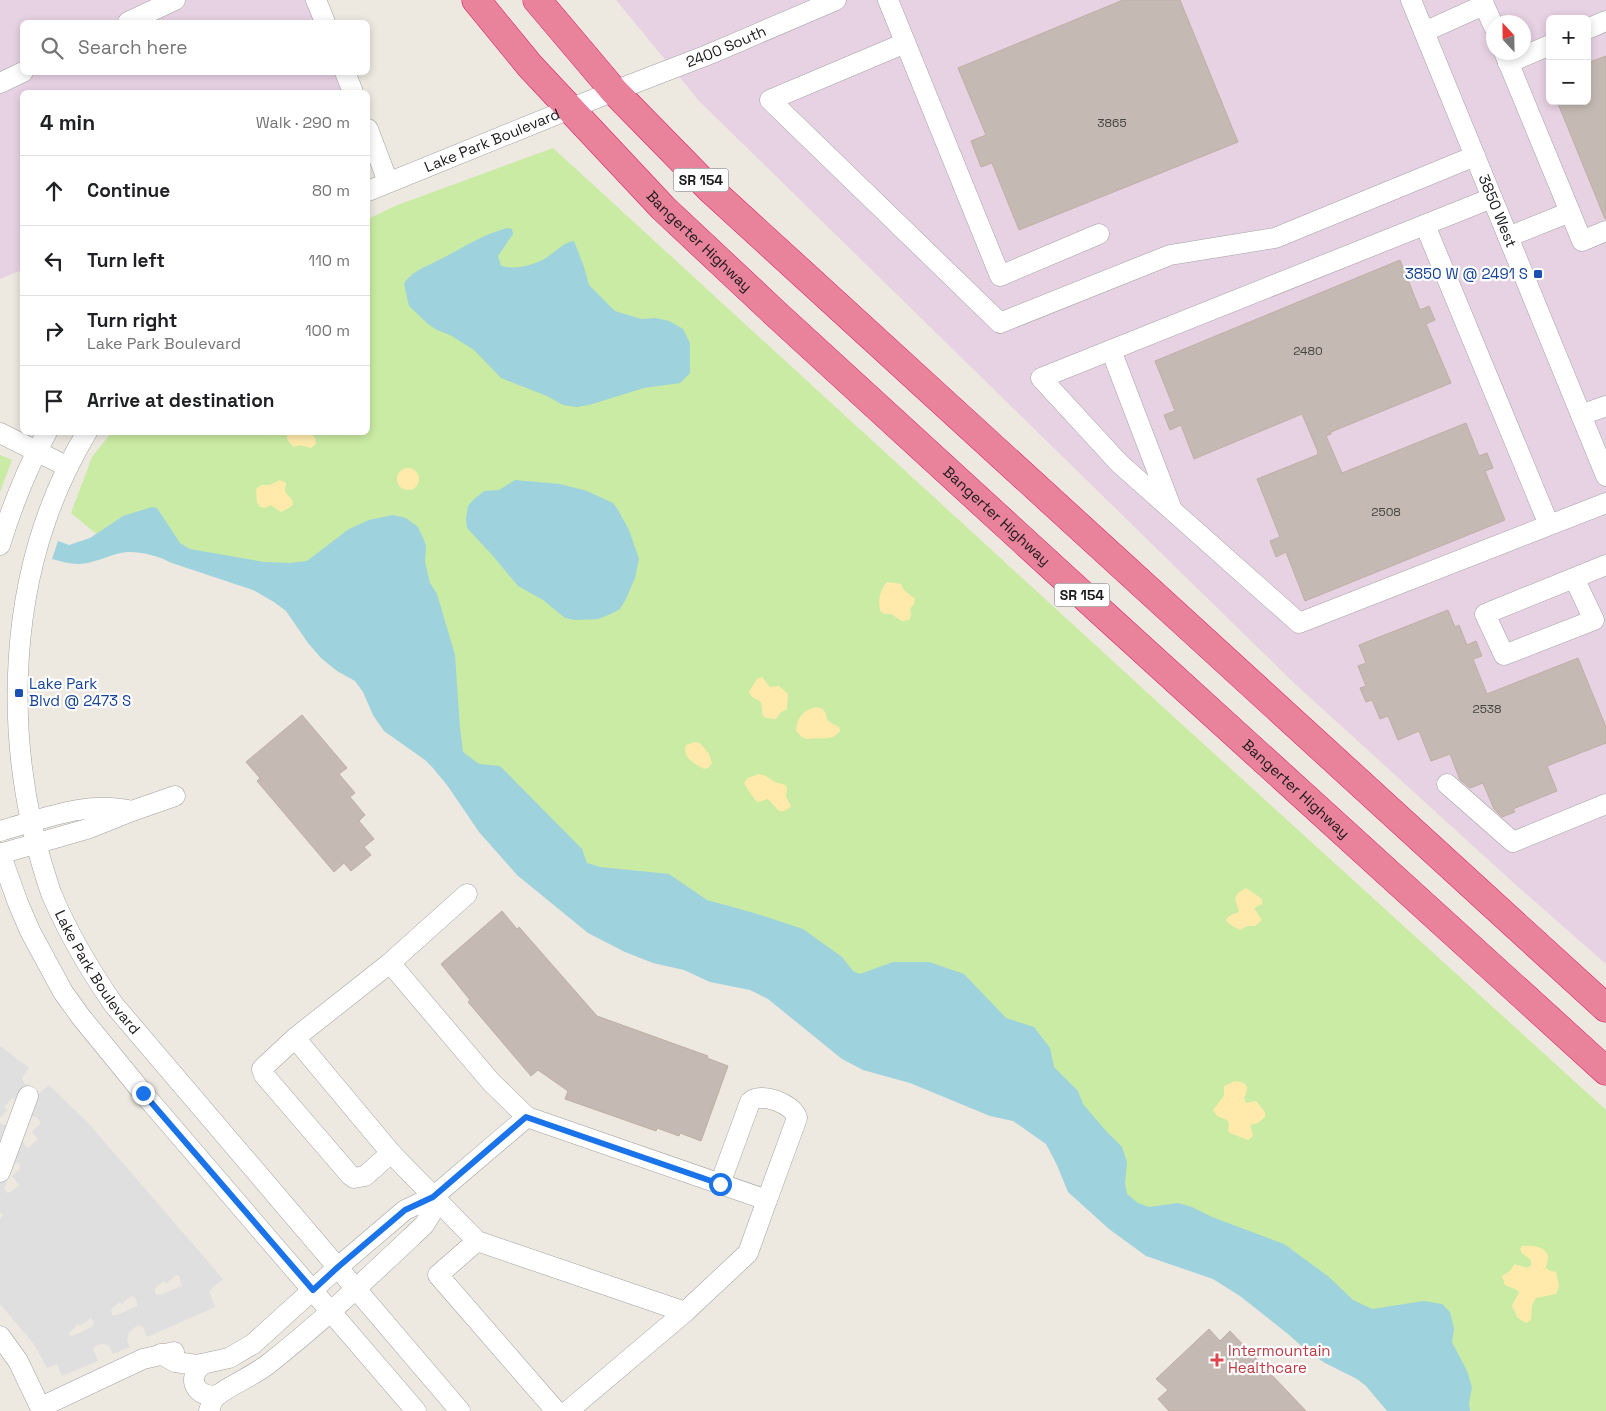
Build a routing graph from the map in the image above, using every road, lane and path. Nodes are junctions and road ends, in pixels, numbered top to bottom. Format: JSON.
{"nodes":[{"id":1,"x":175,"y":0,"type":"edge"},
{"id":2,"x":316,"y":0,"type":"edge"},
{"id":3,"x":476,"y":0,"type":"edge"},
{"id":4,"x":537,"y":0,"type":"edge"},
{"id":5,"x":836,"y":0,"type":"edge"},
{"id":6,"x":888,"y":0,"type":"edge"},
{"id":7,"x":1411,"y":0,"type":"edge"},
{"id":8,"x":1483,"y":2,"type":"edge"},
{"id":9,"x":1489,"y":15,"type":"edge"},
{"id":10,"x":132,"y":20,"type":"edge"},
{"id":11,"x":324,"y":20,"type":"edge"},
{"id":12,"x":1606,"y":21,"type":"edge"},
{"id":13,"x":1591,"y":27,"type":"edge"},
{"id":14,"x":1424,"y":32,"type":"junction"},
{"id":15,"x":905,"y":43,"type":"junction"},
{"id":16,"x":1546,"y":46,"type":"edge"},
{"id":17,"x":1531,"y":51,"type":"edge"},
{"id":18,"x":1507,"y":60,"type":"edge"},
{"id":19,"x":20,"y":73,"type":"edge"},
{"id":20,"x":346,"y":75,"type":"edge"},
{"id":21,"x":0,"y":83,"type":"edge"},
{"id":22,"x":352,"y":90,"type":"edge"},
{"id":23,"x":614,"y":90,"type":"junction"},
{"id":24,"x":569,"y":109,"type":"junction"},
{"id":25,"x":370,"y":134,"type":"edge"},
{"id":26,"x":1475,"y":156,"type":"junction"},
{"id":27,"x":388,"y":182,"type":"junction"},
{"id":28,"x":370,"y":189,"type":"edge"},
{"id":29,"x":1492,"y":198,"type":"junction"},
{"id":30,"x":1570,"y":212,"type":"junction"},
{"id":31,"x":1425,"y":225,"type":"junction"},
{"id":32,"x":1606,"y":231,"type":"edge"},
{"id":33,"x":1099,"y":234,"type":"dead end"},
{"id":34,"x":1508,"y":237,"type":"junction"},
{"id":35,"x":1111,"y":350,"type":"junction"},
{"id":36,"x":1606,"y":406,"type":"edge"},
{"id":37,"x":1581,"y":415,"type":"junction"},
{"id":38,"x":0,"y":433,"type":"edge"},
{"id":39,"x":46,"y":435,"type":"edge"},
{"id":40,"x":85,"y":435,"type":"edge"},
{"id":41,"x":37,"y":451,"type":"junction"},
{"id":42,"x":68,"y":467,"type":"junction"},
{"id":43,"x":1606,"y":476,"type":"edge"},
{"id":44,"x":1606,"y":502,"type":"edge"},
{"id":45,"x":1173,"y":511,"type":"junction"},
{"id":46,"x":1549,"y":525,"type":"junction"},
{"id":47,"x":0,"y":545,"type":"edge"},
{"id":48,"x":1606,"y":565,"type":"edge"},
{"id":49,"x":1574,"y":578,"type":"junction"},
{"id":50,"x":1446,"y":784,"type":"dead end"},
{"id":51,"x":175,"y":796,"type":"dead end"},
{"id":52,"x":1606,"y":804,"type":"edge"},
{"id":53,"x":132,"y":811,"type":"junction"},
{"id":54,"x":28,"y":824,"type":"junction"},
{"id":55,"x":0,"y":831,"type":"edge"},
{"id":56,"x":34,"y":844,"type":"junction"},
{"id":57,"x":0,"y":853,"type":"edge"},
{"id":58,"x":467,"y":894,"type":"dead end"},
{"id":59,"x":390,"y":963,"type":"junction"},
{"id":60,"x":1606,"y":1008,"type":"edge"},
{"id":61,"x":295,"y":1038,"type":"junction"},
{"id":62,"x":1606,"y":1071,"type":"edge"},
{"id":63,"x":28,"y":1096,"type":"dead end"},
{"id":64,"x":526,"y":1117,"type":"junction"},
{"id":65,"x":391,"y":1153,"type":"junction"},
{"id":66,"x":0,"y":1172,"type":"edge"},
{"id":67,"x":720,"y":1184,"type":"junction"},
{"id":68,"x":433,"y":1197,"type":"junction"},
{"id":69,"x":766,"y":1200,"type":"junction"},
{"id":70,"x":477,"y":1241,"type":"junction"},
{"id":71,"x":338,"y":1267,"type":"junction"},
{"id":72,"x":356,"y":1288,"type":"junction"},
{"id":73,"x":313,"y":1290,"type":"junction"},
{"id":74,"x":331,"y":1311,"type":"junction"},
{"id":75,"x":686,"y":1312,"type":"junction"},
{"id":76,"x":0,"y":1336,"type":"edge"},
{"id":77,"x":9,"y":1361,"type":"edge"},
{"id":78,"x":206,"y":1364,"type":"junction"},
{"id":79,"x":218,"y":1401,"type":"edge"},
{"id":80,"x":42,"y":1409,"type":"edge"},
{"id":81,"x":416,"y":1411,"type":"edge"},
{"id":82,"x":460,"y":1411,"type":"edge"},
{"id":83,"x":556,"y":1411,"type":"edge"},
{"id":84,"x":568,"y":1411,"type":"edge"}],
"edges":[{"from":1,"to":10,"type":"street"},
{"from":2,"to":11,"type":"street"},
{"from":3,"to":24,"type":"highway","name":"Bangerter Highway","number":"SR 154"},
{"from":4,"to":23,"type":"highway","number":"SR 154"},
{"from":5,"to":23,"type":"street","name":"2400 South"},
{"from":6,"to":15,"type":"street"},
{"from":7,"to":14,"type":"street","name":"3850 West"},
{"from":8,"to":9,"type":"street"},
{"from":8,"to":14,"type":"street"},
{"from":12,"to":13,"type":"street"},
{"from":14,"to":26,"type":"street","name":"3850 West"},
{"from":15,"to":26,"type":"street"},
{"from":15,"to":33,"type":"street"},
{"from":16,"to":17,"type":"street"},
{"from":18,"to":30,"type":"street"},
{"from":19,"to":21,"type":"street"},
{"from":20,"to":22,"type":"street"},
{"from":23,"to":24,"type":"street","name":"Lake Park Boulevard"},
{"from":23,"to":60,"type":"highway","number":"SR 154"},
{"from":24,"to":27,"type":"street","name":"Lake Park Boulevard"},
{"from":24,"to":62,"type":"highway","name":"Bangerter Highway","number":"SR 154"},
{"from":25,"to":27,"type":"street"},
{"from":26,"to":29,"type":"street","name":"3850 West"},
{"from":27,"to":28,"type":"street","name":"Lake Park Boulevard"},
{"from":29,"to":31,"type":"street"},
{"from":29,"to":34,"type":"street","name":"3850 West"},
{"from":30,"to":32,"type":"street"},
{"from":30,"to":34,"type":"street"},
{"from":31,"to":35,"type":"street"},
{"from":31,"to":46,"type":"street"},
{"from":34,"to":37,"type":"street","name":"3850 West"},
{"from":35,"to":45,"type":"street"},
{"from":35,"to":45,"type":"street"},
{"from":36,"to":37,"type":"street"},
{"from":37,"to":43,"type":"street","name":"3850 West"},
{"from":38,"to":41,"type":"street"},
{"from":39,"to":41,"type":"street"},
{"from":40,"to":42,"type":"street","name":"Lake Park Boulevard"},
{"from":41,"to":42,"type":"street"},
{"from":41,"to":47,"type":"street"},
{"from":42,"to":54,"type":"street","name":"Lake Park Boulevard"},
{"from":44,"to":46,"type":"street"},
{"from":45,"to":46,"type":"street"},
{"from":48,"to":49,"type":"street"},
{"from":49,"to":49,"type":"street"},
{"from":50,"to":52,"type":"street"},
{"from":51,"to":53,"type":"street"},
{"from":53,"to":54,"type":"street"},
{"from":53,"to":56,"type":"street"},
{"from":54,"to":55,"type":"street"},
{"from":54,"to":56,"type":"street","name":"Lake Park Boulevard"},
{"from":56,"to":57,"type":"street"},
{"from":56,"to":71,"type":"street","name":"Lake Park Boulevard"},
{"from":57,"to":73,"type":"street"},
{"from":58,"to":59,"type":"street"},
{"from":59,"to":61,"type":"street"},
{"from":59,"to":64,"type":"street"},
{"from":61,"to":65,"type":"street"},
{"from":61,"to":65,"type":"street"},
{"from":63,"to":66,"type":"street"},
{"from":64,"to":67,"type":"street"},
{"from":64,"to":68,"type":"street"},
{"from":65,"to":68,"type":"street"},
{"from":67,"to":69,"type":"street"},
{"from":67,"to":69,"type":"street"},
{"from":68,"to":70,"type":"street"},
{"from":68,"to":71,"type":"street"},
{"from":68,"to":72,"type":"street"},
{"from":69,"to":75,"type":"street"},
{"from":70,"to":75,"type":"street"},
{"from":70,"to":83,"type":"street"},
{"from":71,"to":72,"type":"street","name":"Lake Park Boulevard"},
{"from":71,"to":73,"type":"street"},
{"from":72,"to":74,"type":"street"},
{"from":72,"to":82,"type":"street","name":"Lake Park Boulevard"},
{"from":73,"to":74,"type":"street"},
{"from":73,"to":78,"type":"street"},
{"from":74,"to":79,"type":"street"},
{"from":74,"to":81,"type":"street"},
{"from":75,"to":84,"type":"street"},
{"from":76,"to":77,"type":"street"},
{"from":77,"to":80,"type":"street"},
{"from":78,"to":79,"type":"street"},
{"from":78,"to":80,"type":"street"}]}
